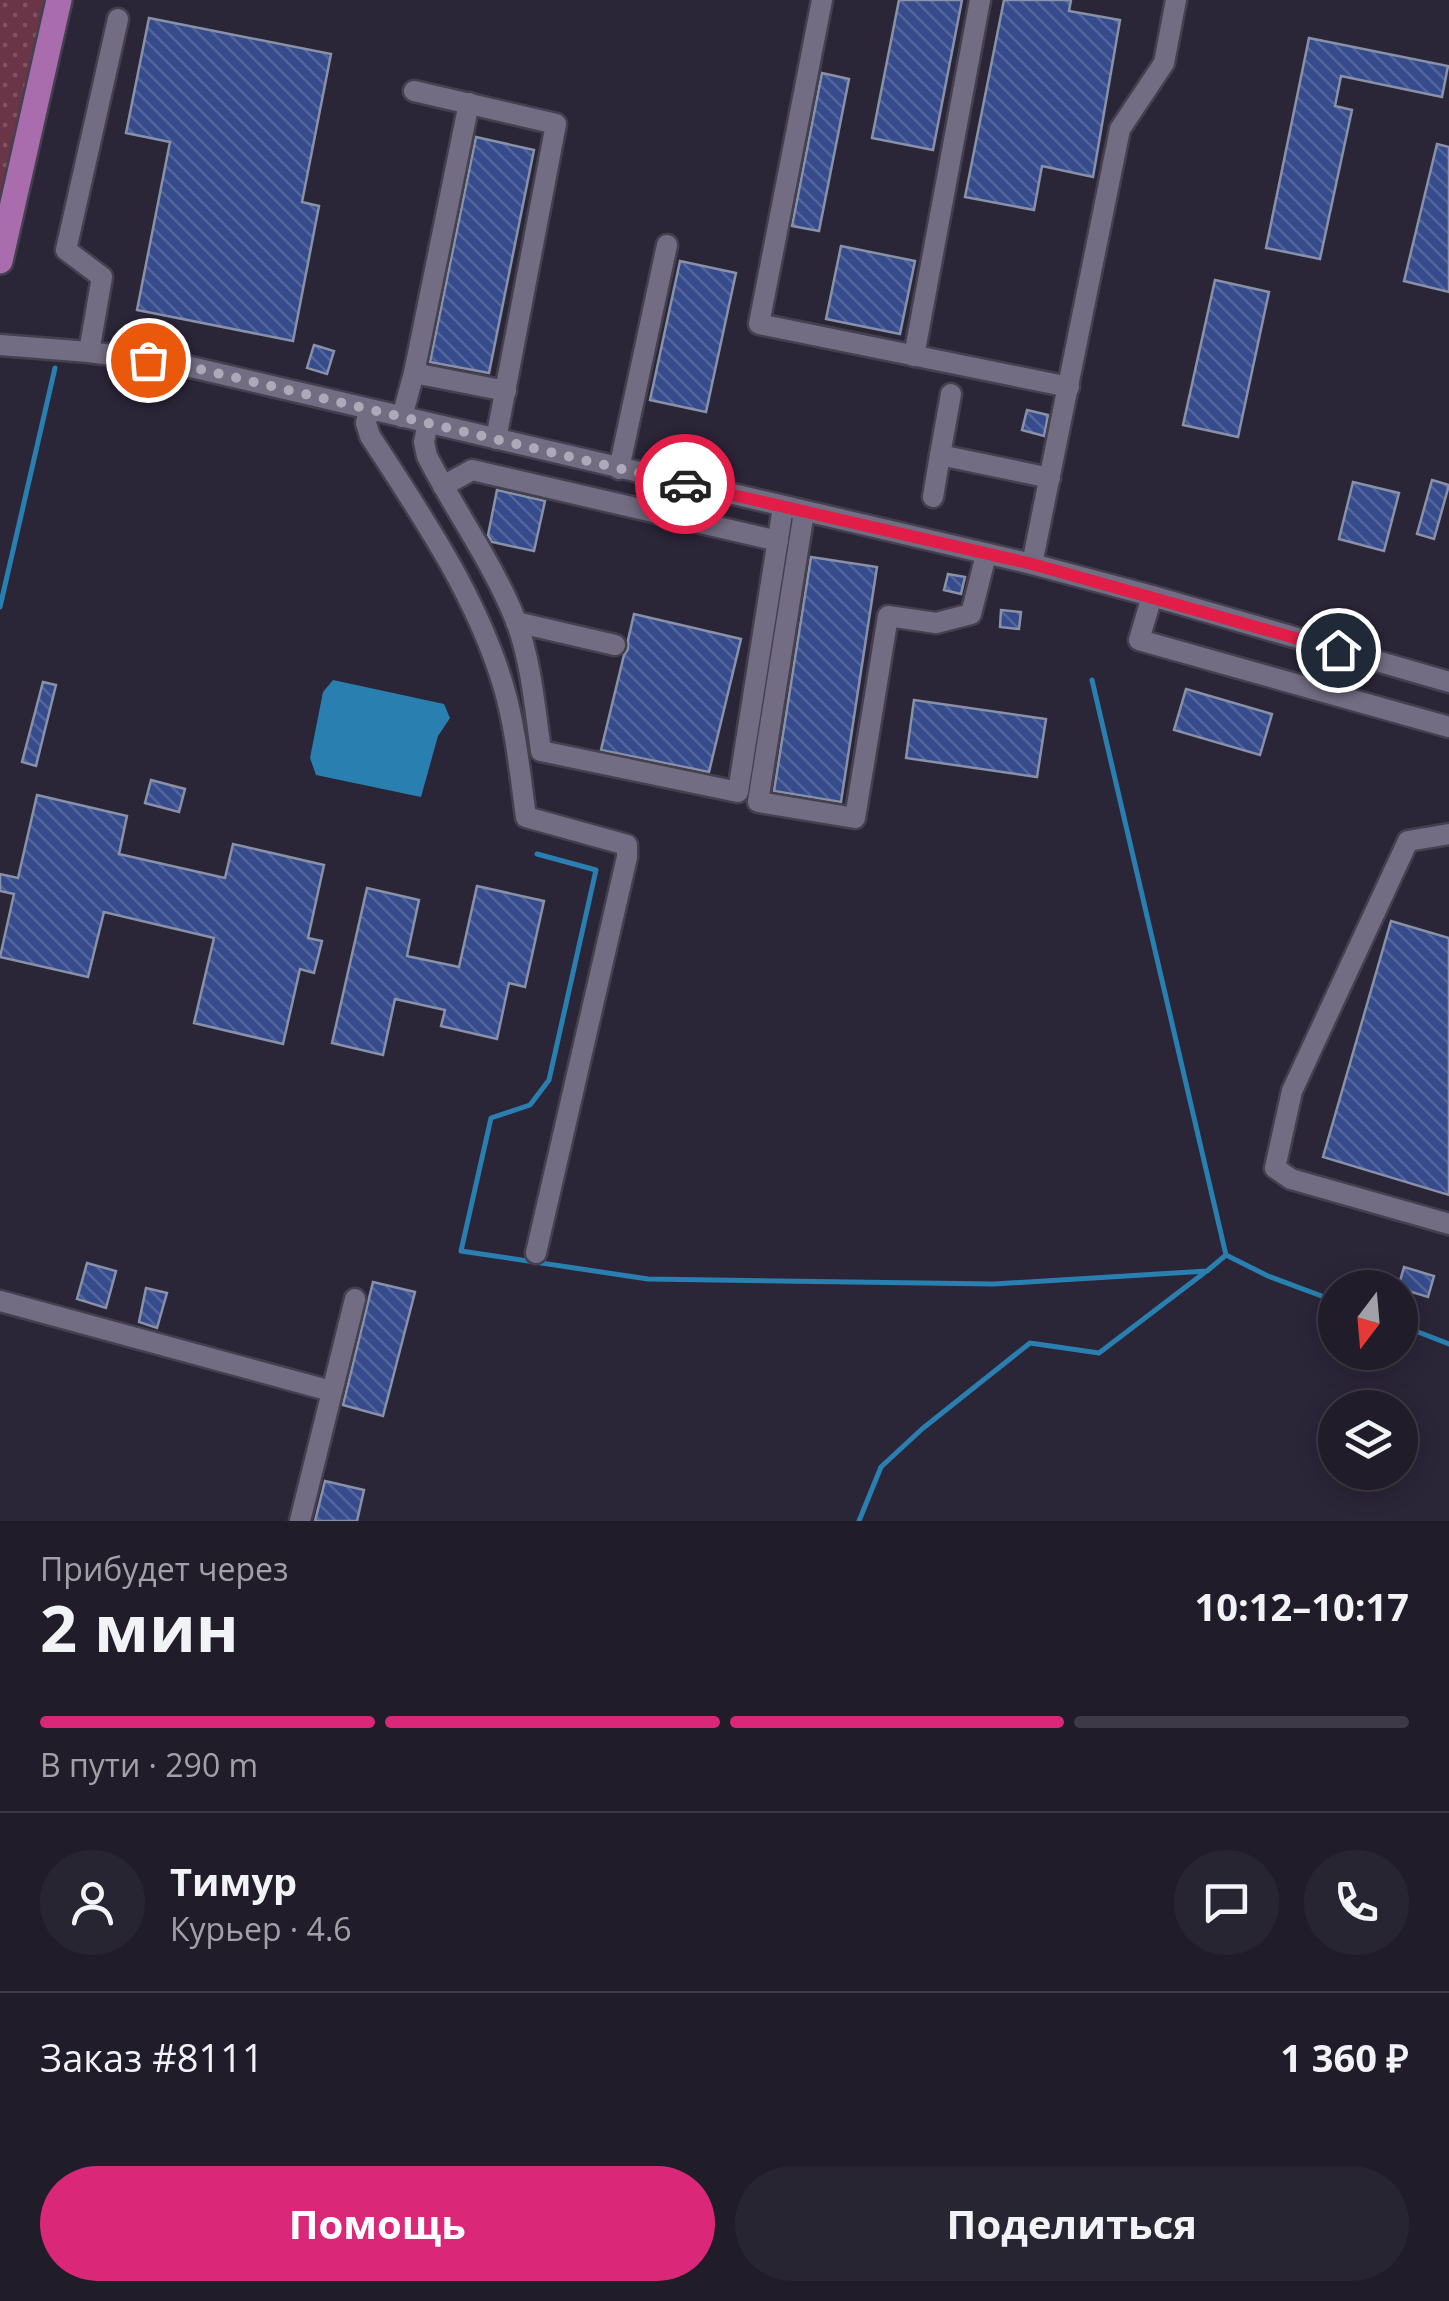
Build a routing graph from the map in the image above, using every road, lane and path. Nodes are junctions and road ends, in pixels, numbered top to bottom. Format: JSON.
{"nodes":[{"id":1,"x":59,"y":0,"type":"edge"},
{"id":2,"x":822,"y":0,"type":"edge"},
{"id":3,"x":980,"y":0,"type":"edge"},
{"id":4,"x":1176,"y":0,"type":"edge"},
{"id":5,"x":118,"y":19,"type":"dead end"},
{"id":6,"x":414,"y":90,"type":"dead end"},
{"id":7,"x":469,"y":104,"type":"junction"},
{"id":8,"x":666,"y":245,"type":"dead end"},
{"id":9,"x":0,"y":260,"type":"edge"},
{"id":10,"x":0,"y":345,"type":"edge"},
{"id":11,"x":89,"y":352,"type":"junction"},
{"id":12,"x":914,"y":356,"type":"junction"},
{"id":13,"x":414,"y":373,"type":"junction"},
{"id":14,"x":1069,"y":387,"type":"junction"},
{"id":15,"x":506,"y":391,"type":"junction"},
{"id":16,"x":950,"y":394,"type":"dead end"},
{"id":17,"x":369,"y":410,"type":"junction"},
{"id":18,"x":402,"y":418,"type":"junction"},
{"id":19,"x":428,"y":423,"type":"junction"},
{"id":20,"x":496,"y":440,"type":"junction"},
{"id":21,"x":940,"y":454,"type":"junction"},
{"id":22,"x":619,"y":468,"type":"junction"},
{"id":23,"x":1050,"y":478,"type":"junction"},
{"id":24,"x":442,"y":486,"type":"junction"},
{"id":25,"x":934,"y":497,"type":"dead end"},
{"id":26,"x":794,"y":509,"type":"junction"},
{"id":27,"x":778,"y":542,"type":"junction"},
{"id":28,"x":986,"y":555,"type":"junction"},
{"id":29,"x":1032,"y":564,"type":"junction"},
{"id":30,"x":1152,"y":596,"type":"junction"},
{"id":31,"x":516,"y":622,"type":"junction"},
{"id":32,"x":615,"y":645,"type":"dead end"},
{"id":33,"x":1449,"y":682,"type":"edge"},
{"id":34,"x":1449,"y":727,"type":"edge"},
{"id":35,"x":1449,"y":834,"type":"edge"},
{"id":36,"x":1449,"y":1224,"type":"edge"},
{"id":37,"x":536,"y":1253,"type":"dead end"},
{"id":38,"x":355,"y":1299,"type":"dead end"},
{"id":39,"x":0,"y":1302,"type":"edge"},
{"id":40,"x":331,"y":1391,"type":"junction"},
{"id":41,"x":300,"y":1521,"type":"edge"}],
"edges":[{"from":1,"to":9,"type":"main road"},
{"from":2,"to":12,"type":"lane"},
{"from":3,"to":12,"type":"lane"},
{"from":4,"to":14,"type":"lane"},
{"from":5,"to":11,"type":"lane"},
{"from":6,"to":7,"type":"lane"},
{"from":7,"to":13,"type":"lane"},
{"from":7,"to":15,"type":"lane"},
{"from":8,"to":22,"type":"lane"},
{"from":10,"to":11,"type":"lane"},
{"from":11,"to":17,"type":"lane"},
{"from":12,"to":14,"type":"lane"},
{"from":13,"to":15,"type":"lane"},
{"from":13,"to":18,"type":"lane"},
{"from":14,"to":23,"type":"lane"},
{"from":15,"to":20,"type":"lane"},
{"from":16,"to":21,"type":"lane"},
{"from":17,"to":18,"type":"lane"},
{"from":17,"to":37,"type":"lane"},
{"from":18,"to":19,"type":"lane"},
{"from":19,"to":20,"type":"lane"},
{"from":19,"to":24,"type":"lane"},
{"from":20,"to":22,"type":"lane"},
{"from":21,"to":23,"type":"lane"},
{"from":21,"to":25,"type":"lane"},
{"from":22,"to":26,"type":"lane"},
{"from":23,"to":29,"type":"lane"},
{"from":24,"to":27,"type":"lane"},
{"from":24,"to":31,"type":"lane"},
{"from":26,"to":27,"type":"lane"},
{"from":26,"to":28,"type":"lane"},
{"from":26,"to":28,"type":"lane"},
{"from":27,"to":31,"type":"lane"},
{"from":28,"to":29,"type":"lane"},
{"from":29,"to":30,"type":"lane"},
{"from":30,"to":33,"type":"lane"},
{"from":30,"to":34,"type":"lane"},
{"from":31,"to":32,"type":"lane"},
{"from":35,"to":36,"type":"lane"},
{"from":38,"to":40,"type":"lane"},
{"from":39,"to":40,"type":"lane"},
{"from":40,"to":41,"type":"lane"}]}
